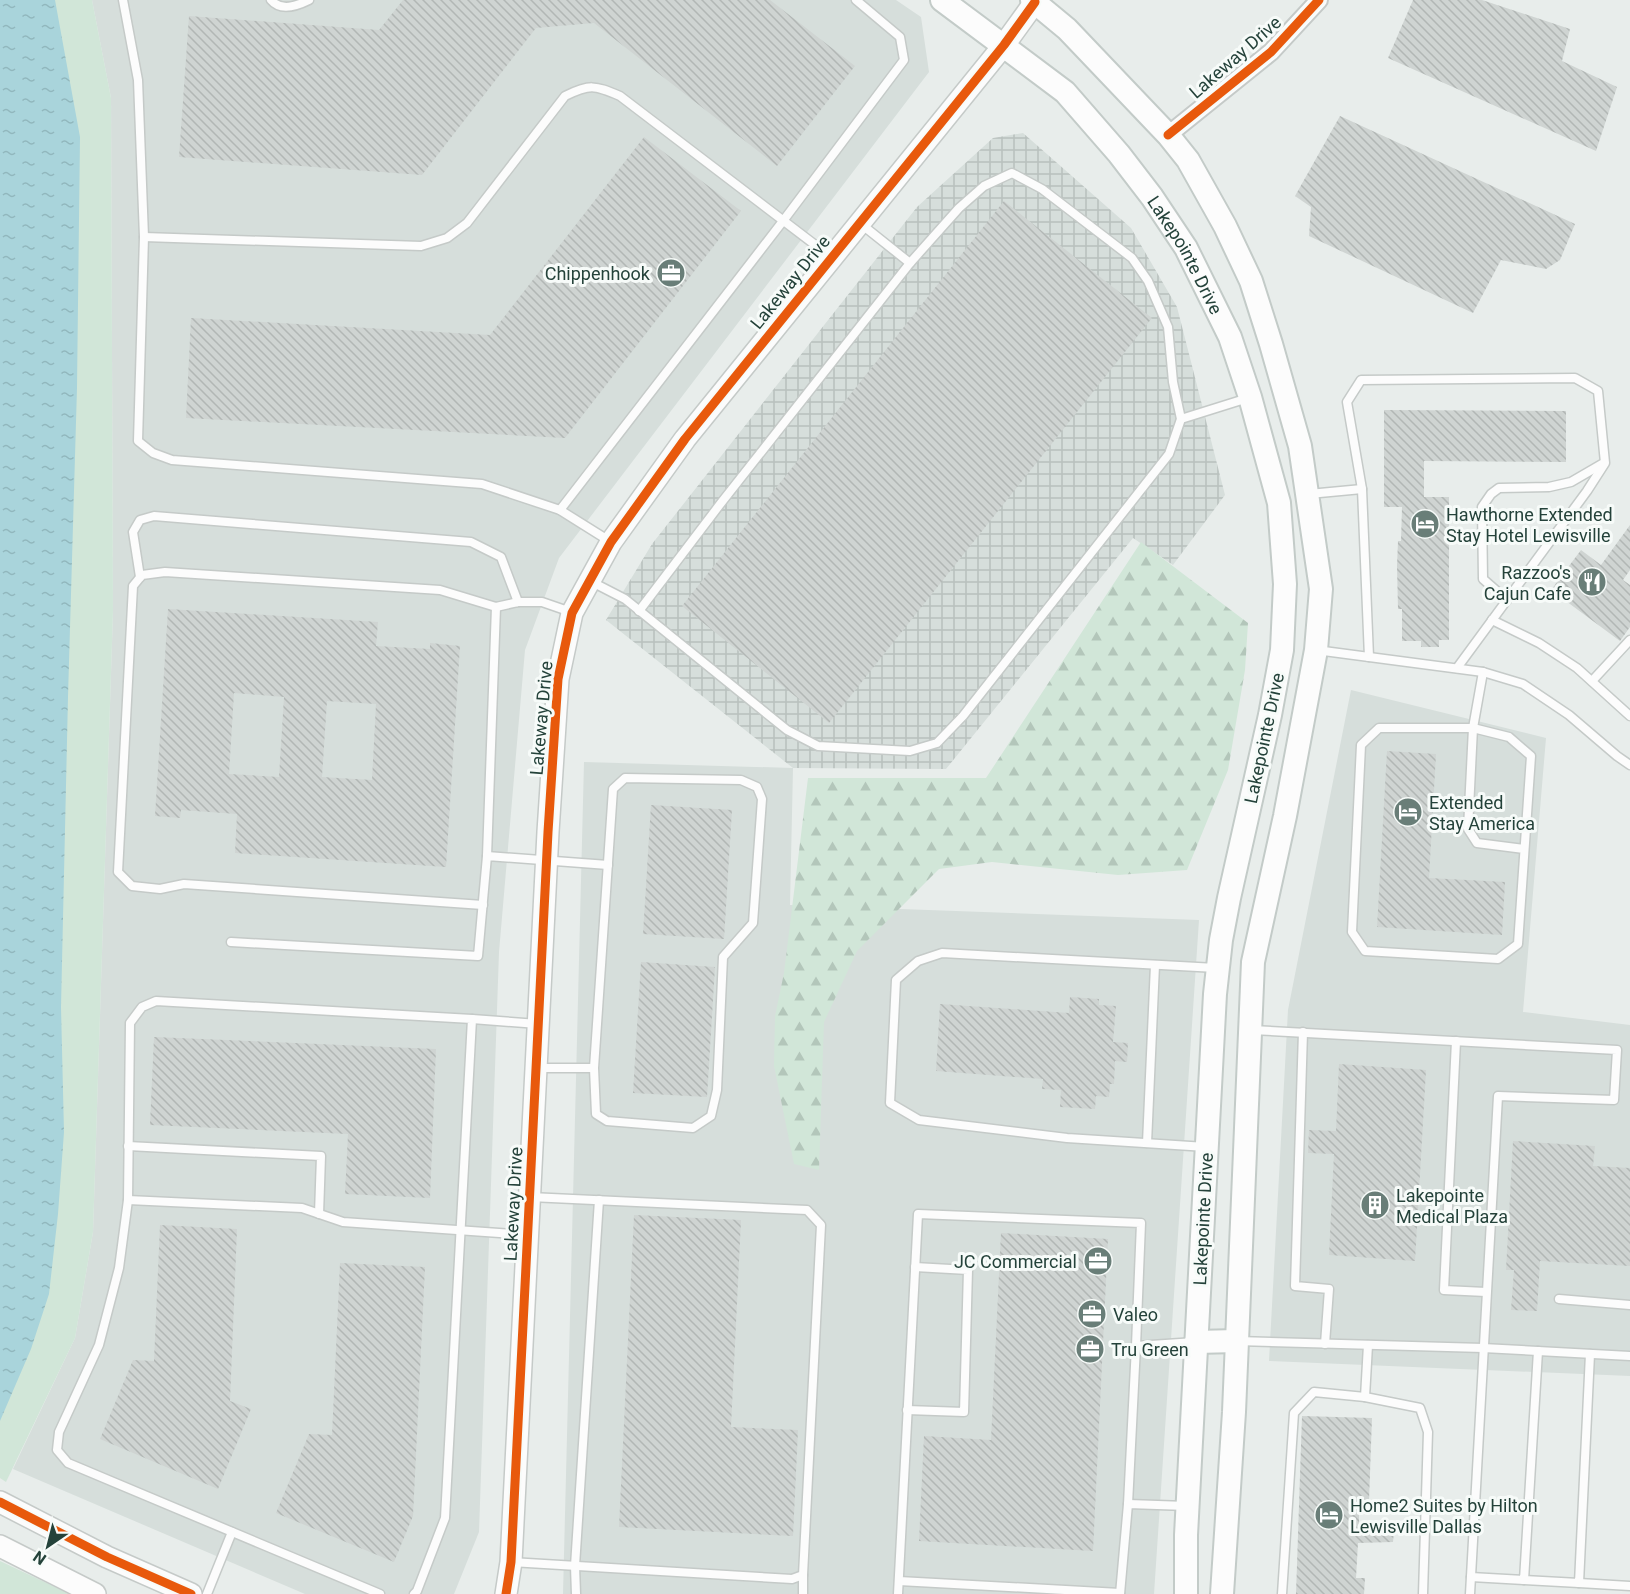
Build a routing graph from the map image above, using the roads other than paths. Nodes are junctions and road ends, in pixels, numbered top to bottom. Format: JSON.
{"nodes":[{"id":1,"x":123,"y":0,"type":"edge"},
{"id":2,"x":271,"y":0,"type":"edge"},
{"id":3,"x":309,"y":0,"type":"edge"},
{"id":4,"x":856,"y":0,"type":"edge"},
{"id":5,"x":1319,"y":0,"type":"edge"},
{"id":6,"x":1034,"y":1,"type":"edge"},
{"id":7,"x":948,"y":2,"type":"edge"},
{"id":8,"x":1004,"y":45,"type":"junction"},
{"id":9,"x":1168,"y":135,"type":"junction"},
{"id":10,"x":783,"y":221,"type":"junction"},
{"id":11,"x":859,"y":222,"type":"junction"},
{"id":12,"x":144,"y":237,"type":"junction"},
{"id":13,"x":831,"y":257,"type":"junction"},
{"id":14,"x":910,"y":263,"type":"junction"},
{"id":15,"x":1250,"y":397,"type":"junction"},
{"id":16,"x":1181,"y":419,"type":"junction"},
{"id":17,"x":1605,"y":463,"type":"junction"},
{"id":18,"x":1362,"y":489,"type":"junction"},
{"id":19,"x":1308,"y":494,"type":"junction"},
{"id":20,"x":560,"y":510,"type":"junction"},
{"id":21,"x":611,"y":542,"type":"junction"},
{"id":22,"x":140,"y":578,"type":"junction"},
{"id":23,"x":590,"y":581,"type":"junction"},
{"id":24,"x":1507,"y":600,"type":"junction"},
{"id":25,"x":518,"y":602,"type":"junction"},
{"id":26,"x":496,"y":607,"type":"junction"},
{"id":27,"x":639,"y":611,"type":"junction"},
{"id":28,"x":572,"y":613,"type":"junction"},
{"id":29,"x":1492,"y":620,"type":"junction"},
{"id":30,"x":1630,"y":640,"type":"edge"},
{"id":31,"x":1282,"y":650,"type":"junction"},
{"id":32,"x":1316,"y":650,"type":"junction"},
{"id":33,"x":1369,"y":657,"type":"junction"},
{"id":34,"x":1456,"y":668,"type":"junction"},
{"id":35,"x":1483,"y":672,"type":"junction"},
{"id":36,"x":1592,"y":681,"type":"junction"},
{"id":37,"x":1630,"y":716,"type":"edge"},
{"id":38,"x":1473,"y":728,"type":"junction"},
{"id":39,"x":1630,"y":765,"type":"edge"},
{"id":40,"x":1524,"y":849,"type":"junction"},
{"id":41,"x":488,"y":856,"type":"junction"},
{"id":42,"x":547,"y":862,"type":"junction"},
{"id":43,"x":608,"y":865,"type":"junction"},
{"id":44,"x":483,"y":905,"type":"junction"},
{"id":45,"x":231,"y":942,"type":"dead end"},
{"id":46,"x":1155,"y":964,"type":"junction"},
{"id":47,"x":1218,"y":968,"type":"junction"},
{"id":48,"x":472,"y":1019,"type":"junction"},
{"id":49,"x":538,"y":1024,"type":"junction"},
{"id":50,"x":1250,"y":1030,"type":"junction"},
{"id":51,"x":1303,"y":1032,"type":"junction"},
{"id":52,"x":1456,"y":1041,"type":"junction"},
{"id":53,"x":536,"y":1068,"type":"junction"},
{"id":54,"x":594,"y":1068,"type":"junction"},
{"id":55,"x":1147,"y":1143,"type":"junction"},
{"id":56,"x":128,"y":1146,"type":"junction"},
{"id":57,"x":1206,"y":1147,"type":"junction"},
{"id":58,"x":530,"y":1197,"type":"junction"},
{"id":59,"x":128,"y":1200,"type":"junction"},
{"id":60,"x":599,"y":1200,"type":"junction"},
{"id":61,"x":319,"y":1214,"type":"junction"},
{"id":62,"x":460,"y":1231,"type":"junction"},
{"id":63,"x":528,"y":1235,"type":"junction"},
{"id":64,"x":915,"y":1267,"type":"junction"},
{"id":65,"x":1486,"y":1292,"type":"junction"},
{"id":66,"x":1559,"y":1299,"type":"dead end"},
{"id":67,"x":1630,"y":1305,"type":"edge"},
{"id":68,"x":1237,"y":1341,"type":"junction"},
{"id":69,"x":1196,"y":1342,"type":"junction"},
{"id":70,"x":1325,"y":1344,"type":"junction"},
{"id":71,"x":1368,"y":1345,"type":"junction"},
{"id":72,"x":1136,"y":1346,"type":"junction"},
{"id":73,"x":1483,"y":1348,"type":"junction"},
{"id":74,"x":1538,"y":1351,"type":"junction"},
{"id":75,"x":1590,"y":1354,"type":"junction"},
{"id":76,"x":1630,"y":1356,"type":"edge"},
{"id":77,"x":1365,"y":1397,"type":"junction"},
{"id":78,"x":907,"y":1410,"type":"junction"},
{"id":79,"x":0,"y":1502,"type":"edge"},
{"id":80,"x":1128,"y":1504,"type":"junction"},
{"id":81,"x":1187,"y":1506,"type":"junction"},
{"id":82,"x":232,"y":1532,"type":"junction"},
{"id":83,"x":0,"y":1546,"type":"edge"},
{"id":84,"x":511,"y":1562,"type":"junction"},
{"id":85,"x":575,"y":1566,"type":"junction"},
{"id":86,"x":802,"y":1575,"type":"junction"},
{"id":87,"x":1471,"y":1577,"type":"junction"},
{"id":88,"x":1524,"y":1580,"type":"junction"},
{"id":89,"x":899,"y":1581,"type":"junction"},
{"id":90,"x":1579,"y":1583,"type":"junction"},
{"id":91,"x":1630,"y":1586,"type":"edge"},
{"id":92,"x":94,"y":1594,"type":"edge"},
{"id":93,"x":191,"y":1594,"type":"edge"},
{"id":94,"x":207,"y":1594,"type":"edge"},
{"id":95,"x":380,"y":1594,"type":"edge"},
{"id":96,"x":414,"y":1594,"type":"edge"},
{"id":97,"x":506,"y":1594,"type":"edge"},
{"id":98,"x":576,"y":1594,"type":"edge"},
{"id":99,"x":803,"y":1594,"type":"edge"},
{"id":100,"x":898,"y":1594,"type":"edge"},
{"id":101,"x":1120,"y":1594,"type":"edge"},
{"id":102,"x":1186,"y":1594,"type":"edge"},
{"id":103,"x":1222,"y":1594,"type":"edge"},
{"id":104,"x":1282,"y":1594,"type":"edge"},
{"id":105,"x":1423,"y":1594,"type":"edge"},
{"id":106,"x":1470,"y":1594,"type":"edge"}],
"edges":[{"from":1,"to":12,"type":"lane"},
{"from":2,"to":3,"type":"lane"},
{"from":4,"to":10,"type":"lane"},
{"from":5,"to":9,"type":"street","name":"Lakeway Drive"},
{"from":6,"to":8,"type":"street","name":"Lakeway Drive"},
{"from":6,"to":9,"type":"main road","name":"Lakepointe Drive"},
{"from":7,"to":8,"type":"main road","name":"Lakepointe Drive"},
{"from":8,"to":11,"type":"street","name":"Lakeway Drive"},
{"from":8,"to":15,"type":"main road","name":"Lakepointe Drive"},
{"from":9,"to":19,"type":"main road","name":"Lakepointe Drive"},
{"from":10,"to":12,"type":"lane"},
{"from":10,"to":13,"type":"lane"},
{"from":10,"to":20,"type":"lane"},
{"from":11,"to":13,"type":"street","name":"Lakeway Drive"},
{"from":11,"to":14,"type":"lane"},
{"from":12,"to":20,"type":"lane"},
{"from":13,"to":21,"type":"street","name":"Lakeway Drive"},
{"from":14,"to":16,"type":"lane"},
{"from":14,"to":27,"type":"lane"},
{"from":15,"to":16,"type":"lane"},
{"from":15,"to":31,"type":"main road","name":"Lakepointe Drive"},
{"from":16,"to":27,"type":"lane"},
{"from":17,"to":18,"type":"lane"},
{"from":17,"to":24,"type":"lane"},
{"from":17,"to":24,"type":"lane"},
{"from":18,"to":19,"type":"lane"},
{"from":18,"to":33,"type":"lane"},
{"from":19,"to":32,"type":"main road","name":"Lakepointe Drive"},
{"from":20,"to":21,"type":"lane"},
{"from":21,"to":23,"type":"street","name":"Lakeway Drive"},
{"from":22,"to":25,"type":"lane"},
{"from":22,"to":26,"type":"lane"},
{"from":22,"to":44,"type":"lane"},
{"from":23,"to":27,"type":"lane"},
{"from":23,"to":28,"type":"street","name":"Lakeway Drive"},
{"from":24,"to":29,"type":"lane"},
{"from":25,"to":26,"type":"lane"},
{"from":25,"to":28,"type":"lane"},
{"from":26,"to":41,"type":"lane"},
{"from":28,"to":42,"type":"street","name":"Lakeway Drive"},
{"from":29,"to":34,"type":"lane"},
{"from":29,"to":36,"type":"lane"},
{"from":30,"to":36,"type":"lane"},
{"from":31,"to":32,"type":"main road"},
{"from":31,"to":47,"type":"main road","name":"Lakepointe Drive"},
{"from":32,"to":33,"type":"lane"},
{"from":32,"to":50,"type":"main road","name":"Lakepointe Drive"},
{"from":33,"to":34,"type":"lane"},
{"from":34,"to":35,"type":"lane"},
{"from":35,"to":38,"type":"lane"},
{"from":35,"to":39,"type":"lane"},
{"from":36,"to":37,"type":"lane"},
{"from":38,"to":40,"type":"lane"},
{"from":38,"to":40,"type":"lane"},
{"from":38,"to":40,"type":"lane"},
{"from":41,"to":42,"type":"lane"},
{"from":41,"to":44,"type":"lane"},
{"from":42,"to":43,"type":"lane"},
{"from":42,"to":49,"type":"street","name":"Lakeway Drive"},
{"from":43,"to":54,"type":"lane"},
{"from":43,"to":54,"type":"lane"},
{"from":44,"to":45,"type":"lane"},
{"from":46,"to":47,"type":"lane"},
{"from":46,"to":55,"type":"lane"},
{"from":46,"to":55,"type":"lane"},
{"from":47,"to":57,"type":"main road","name":"Lakepointe Drive"},
{"from":48,"to":49,"type":"lane"},
{"from":48,"to":56,"type":"lane"},
{"from":48,"to":62,"type":"lane"},
{"from":49,"to":53,"type":"street","name":"Lakeway Drive"},
{"from":50,"to":51,"type":"lane"},
{"from":50,"to":68,"type":"main road","name":"Lakepointe Drive"},
{"from":51,"to":52,"type":"lane"},
{"from":51,"to":70,"type":"lane"},
{"from":52,"to":65,"type":"lane"},
{"from":52,"to":65,"type":"lane"},
{"from":53,"to":54,"type":"lane"},
{"from":53,"to":58,"type":"street","name":"Lakeway Drive"},
{"from":55,"to":57,"type":"lane"},
{"from":56,"to":59,"type":"lane"},
{"from":56,"to":61,"type":"lane"},
{"from":57,"to":69,"type":"main road","name":"Lakepointe Drive"},
{"from":58,"to":60,"type":"lane"},
{"from":58,"to":63,"type":"street","name":"Lakeway Drive"},
{"from":59,"to":61,"type":"lane"},
{"from":59,"to":82,"type":"lane"},
{"from":60,"to":85,"type":"lane"},
{"from":60,"to":86,"type":"lane"},
{"from":61,"to":62,"type":"lane"},
{"from":62,"to":63,"type":"lane"},
{"from":62,"to":96,"type":"lane"},
{"from":63,"to":84,"type":"street","name":"Lakeway Drive"},
{"from":64,"to":72,"type":"lane"},
{"from":64,"to":78,"type":"lane"},
{"from":64,"to":78,"type":"lane"},
{"from":65,"to":73,"type":"lane"},
{"from":66,"to":67,"type":"lane"},
{"from":68,"to":69,"type":"main road"},
{"from":68,"to":70,"type":"lane"},
{"from":68,"to":103,"type":"main road","name":"Lakepointe Drive"},
{"from":69,"to":72,"type":"lane"},
{"from":69,"to":81,"type":"main road","name":"Lakepointe Drive"},
{"from":70,"to":71,"type":"lane"},
{"from":71,"to":73,"type":"lane"},
{"from":71,"to":77,"type":"lane"},
{"from":72,"to":80,"type":"lane"},
{"from":73,"to":74,"type":"lane"},
{"from":73,"to":87,"type":"lane"},
{"from":74,"to":75,"type":"lane"},
{"from":74,"to":88,"type":"lane"},
{"from":75,"to":76,"type":"lane"},
{"from":75,"to":90,"type":"lane"},
{"from":77,"to":104,"type":"lane"},
{"from":77,"to":105,"type":"lane"},
{"from":78,"to":89,"type":"lane"},
{"from":79,"to":93,"type":"street"},
{"from":80,"to":81,"type":"lane"},
{"from":80,"to":101,"type":"lane"},
{"from":81,"to":102,"type":"main road","name":"Lakepointe Drive"},
{"from":82,"to":94,"type":"lane"},
{"from":82,"to":95,"type":"lane"},
{"from":83,"to":92,"type":"street"},
{"from":84,"to":85,"type":"lane"},
{"from":84,"to":97,"type":"street","name":"Lakeway Drive"},
{"from":85,"to":86,"type":"lane"},
{"from":85,"to":98,"type":"lane"},
{"from":86,"to":99,"type":"lane"},
{"from":87,"to":88,"type":"lane"},
{"from":87,"to":106,"type":"lane"},
{"from":88,"to":90,"type":"lane"},
{"from":89,"to":100,"type":"lane"},
{"from":89,"to":101,"type":"lane"},
{"from":90,"to":91,"type":"lane"}]}
